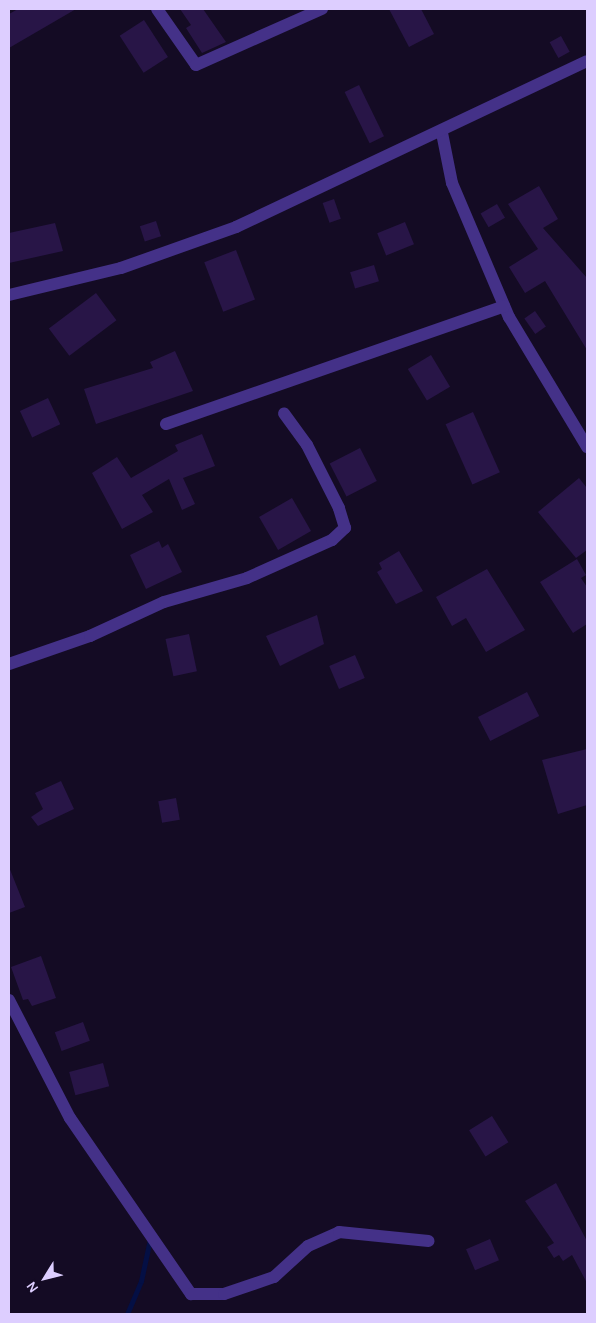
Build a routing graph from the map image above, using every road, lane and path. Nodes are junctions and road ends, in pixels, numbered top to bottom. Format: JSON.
{"nodes":[{"id":1,"x":157,"y":9,"type":"edge"},
{"id":2,"x":322,"y":9,"type":"edge"},
{"id":3,"x":587,"y":61,"type":"edge"},
{"id":4,"x":442,"y":133,"type":"junction"},
{"id":5,"x":9,"y":295,"type":"edge"},
{"id":6,"x":504,"y":306,"type":"junction"},
{"id":7,"x":284,"y":413,"type":"dead end"},
{"id":8,"x":166,"y":424,"type":"dead end"},
{"id":9,"x":587,"y":447,"type":"edge"},
{"id":10,"x":9,"y":664,"type":"edge"},
{"id":11,"x":9,"y":1000,"type":"edge"},
{"id":12,"x":429,"y":1241,"type":"dead end"}],
"edges":[{"from":1,"to":2,"type":"street"},
{"from":3,"to":4,"type":"street"},
{"from":4,"to":5,"type":"street"},
{"from":4,"to":6,"type":"street"},
{"from":6,"to":8,"type":"street"},
{"from":6,"to":9,"type":"street"},
{"from":7,"to":10,"type":"street"},
{"from":11,"to":12,"type":"street"}]}
